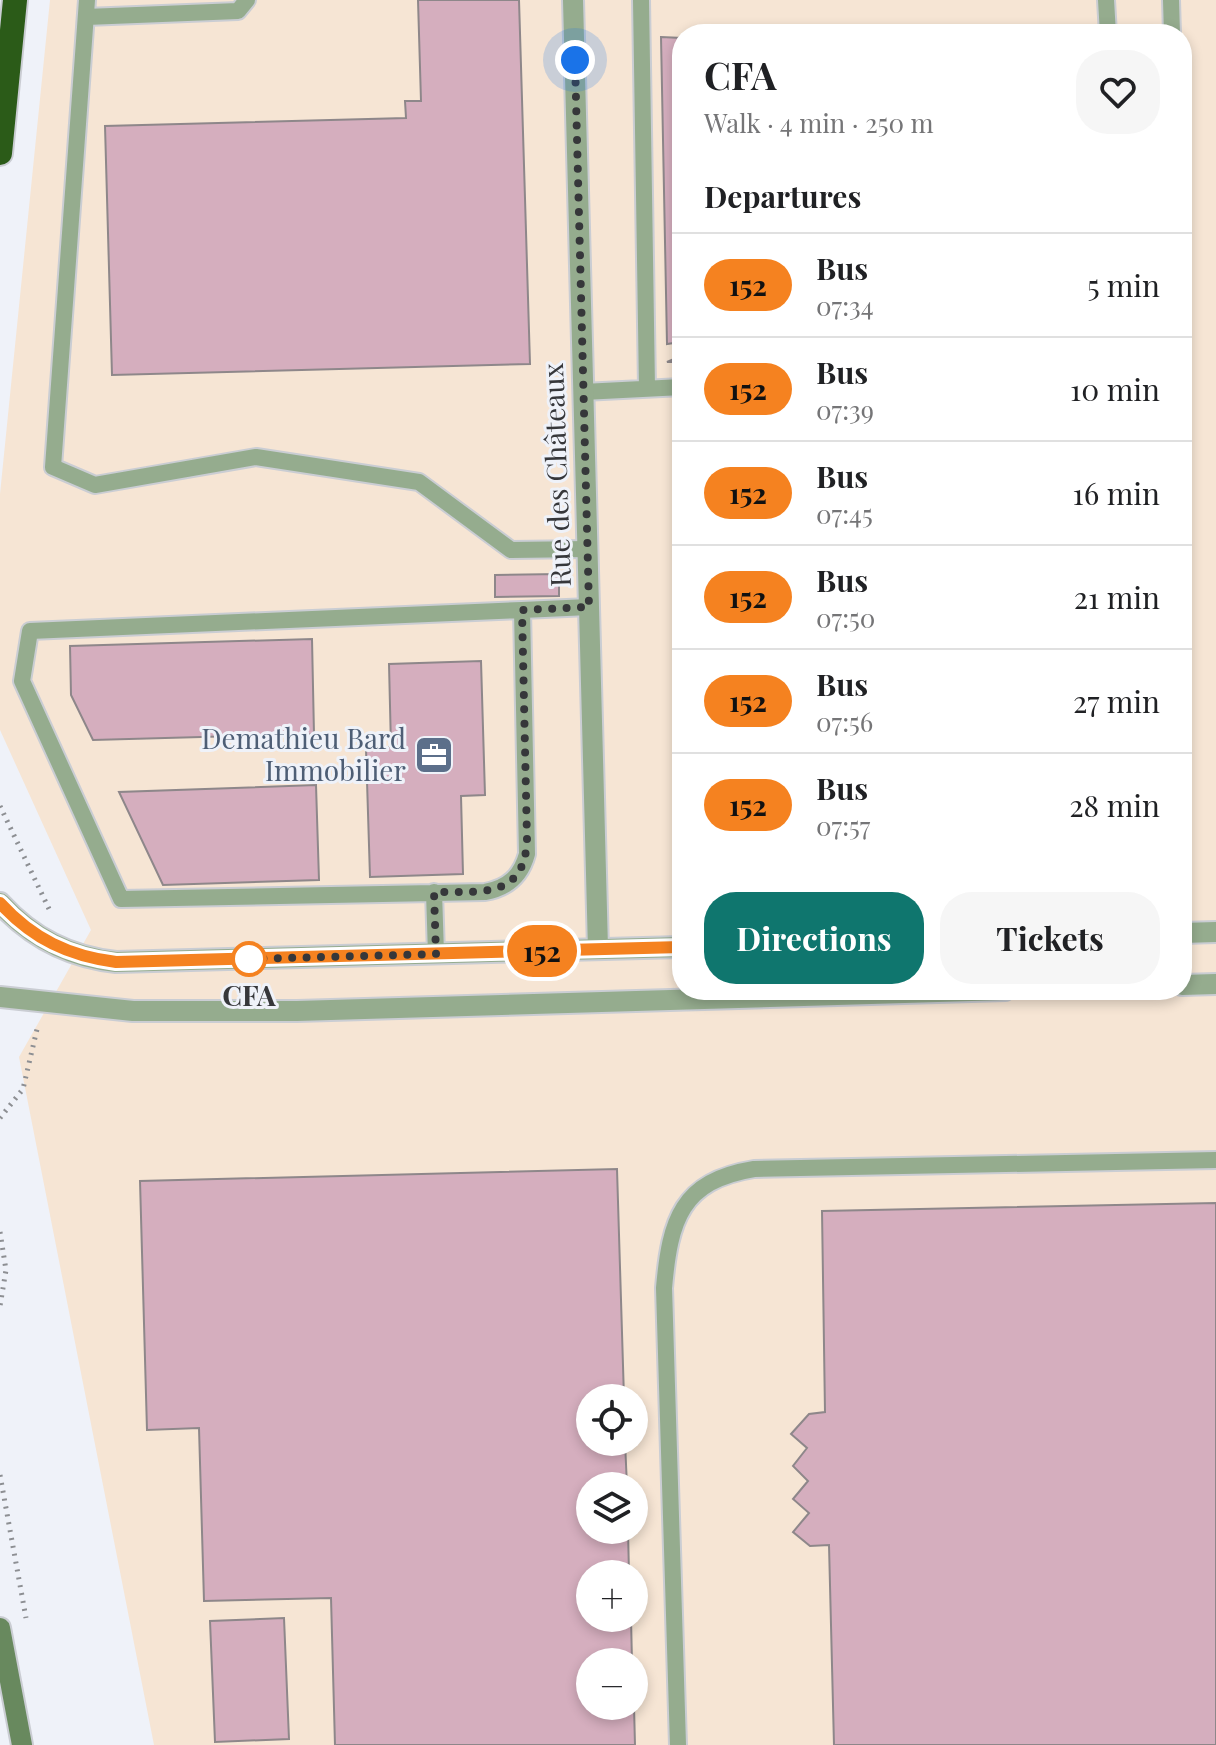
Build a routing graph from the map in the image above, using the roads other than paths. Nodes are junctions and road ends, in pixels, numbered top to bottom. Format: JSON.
{"nodes":[{"id":1,"x":15,"y":0,"type":"edge"},
{"id":2,"x":247,"y":0,"type":"edge"},
{"id":3,"x":573,"y":0,"type":"edge"},
{"id":4,"x":641,"y":0,"type":"edge"},
{"id":5,"x":1106,"y":0,"type":"edge"},
{"id":6,"x":1171,"y":0,"type":"edge"},
{"id":7,"x":86,"y":8,"type":"edge"},
{"id":8,"x":1107,"y":24,"type":"edge"},
{"id":9,"x":1172,"y":24,"type":"edge"},
{"id":10,"x":0,"y":153,"type":"edge"},
{"id":11,"x":672,"y":387,"type":"edge"},
{"id":12,"x":647,"y":388,"type":"junction"},
{"id":13,"x":583,"y":392,"type":"junction"},
{"id":14,"x":587,"y":549,"type":"junction"},
{"id":15,"x":589,"y":607,"type":"junction"},
{"id":16,"x":522,"y":610,"type":"junction"},
{"id":17,"x":434,"y":892,"type":"junction"},
{"id":18,"x":0,"y":903,"type":"edge"},
{"id":19,"x":1216,"y":932,"type":"edge"},
{"id":20,"x":1192,"y":933,"type":"edge"},
{"id":21,"x":672,"y":947,"type":"edge"},
{"id":22,"x":598,"y":949,"type":"junction"},
{"id":23,"x":436,"y":954,"type":"junction"},
{"id":24,"x":1216,"y":984,"type":"edge"},
{"id":25,"x":1192,"y":985,"type":"edge"},
{"id":26,"x":0,"y":997,"type":"edge"},
{"id":27,"x":672,"y":1000,"type":"edge"},
{"id":28,"x":1216,"y":1160,"type":"edge"},
{"id":29,"x":0,"y":1628,"type":"edge"},
{"id":30,"x":22,"y":1745,"type":"edge"},
{"id":31,"x":678,"y":1745,"type":"edge"}],
"edges":[{"from":1,"to":10,"type":"highway"},
{"from":2,"to":7,"type":"lane"},
{"from":3,"to":13,"type":"street","name":"Rue des Châteaux"},
{"from":4,"to":12,"type":"lane"},
{"from":5,"to":8,"type":"lane"},
{"from":6,"to":9,"type":"lane"},
{"from":7,"to":14,"type":"lane"},
{"from":11,"to":12,"type":"lane"},
{"from":12,"to":13,"type":"lane"},
{"from":13,"to":14,"type":"street","name":"Rue des Châteaux"},
{"from":14,"to":15,"type":"street","name":"Rue des Châteaux"},
{"from":15,"to":16,"type":"lane"},
{"from":15,"to":22,"type":"street","name":"Rue des Châteaux"},
{"from":16,"to":17,"type":"lane"},
{"from":16,"to":17,"type":"lane"},
{"from":17,"to":23,"type":"lane"},
{"from":18,"to":23,"type":"street"},
{"from":19,"to":20,"type":"street"},
{"from":21,"to":22,"type":"street"},
{"from":22,"to":23,"type":"street"},
{"from":24,"to":25,"type":"street"},
{"from":26,"to":27,"type":"street"},
{"from":28,"to":31,"type":"lane"},
{"from":29,"to":30,"type":"main road"}]}
